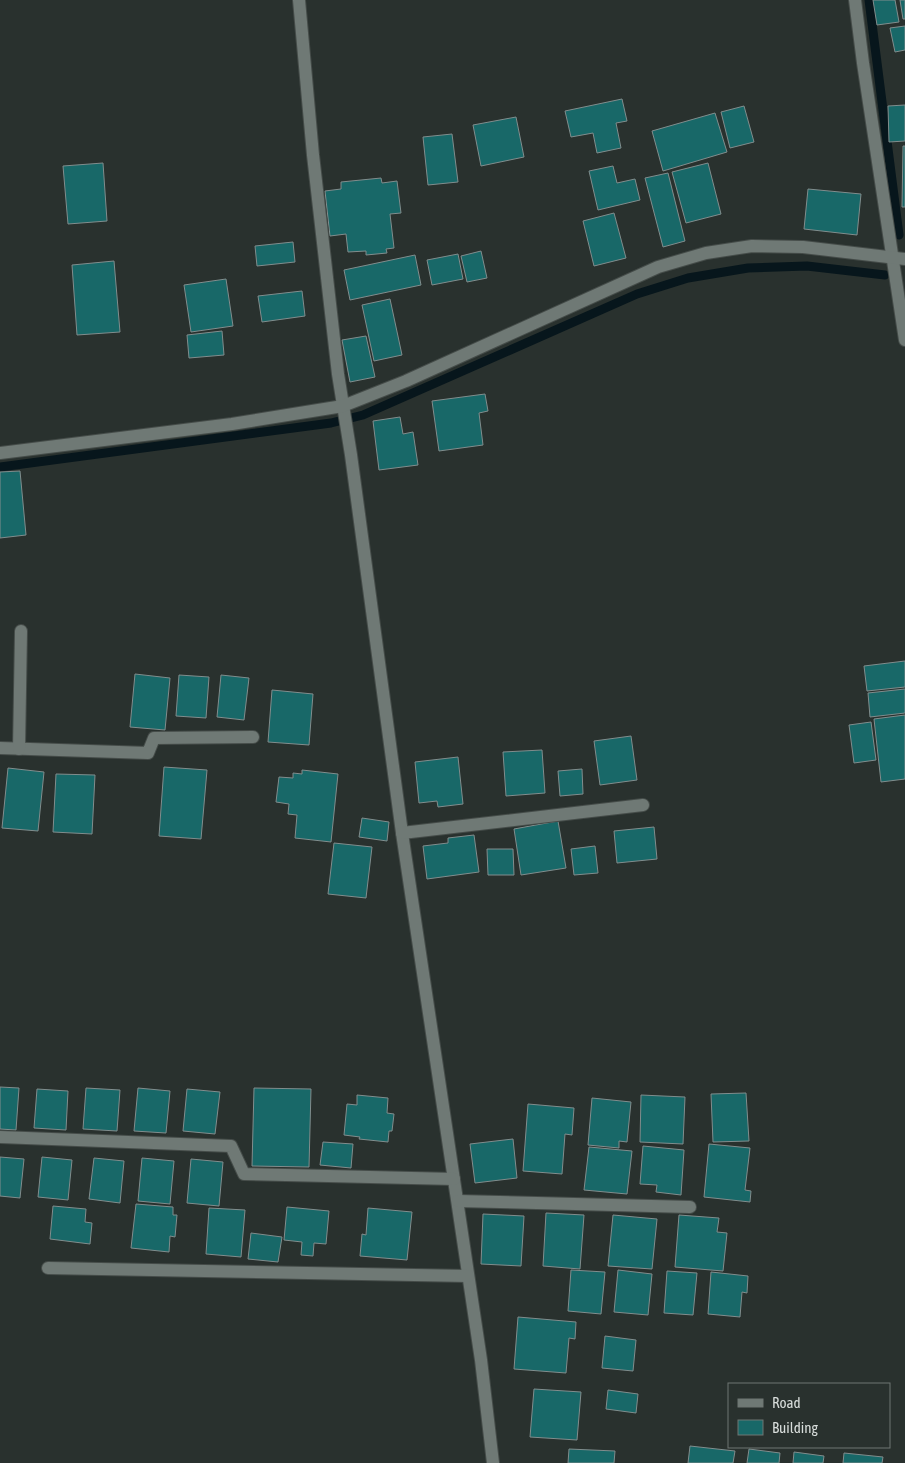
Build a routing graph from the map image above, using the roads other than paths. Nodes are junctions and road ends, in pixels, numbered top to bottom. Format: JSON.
{"nodes":[{"id":1,"x":299,"y":0,"type":"edge"},
{"id":2,"x":855,"y":0,"type":"edge"},
{"id":3,"x":899,"y":259,"type":"edge"},
{"id":4,"x":905,"y":340,"type":"edge"},
{"id":5,"x":345,"y":415,"type":"junction"},
{"id":6,"x":0,"y":453,"type":"edge"},
{"id":7,"x":21,"y":631,"type":"dead end"},
{"id":8,"x":253,"y":738,"type":"dead end"},
{"id":9,"x":0,"y":748,"type":"edge"},
{"id":10,"x":19,"y":749,"type":"junction"},
{"id":11,"x":643,"y":805,"type":"dead end"},
{"id":12,"x":402,"y":833,"type":"junction"},
{"id":13,"x":0,"y":1136,"type":"edge"},
{"id":14,"x":454,"y":1179,"type":"junction"},
{"id":15,"x":458,"y":1201,"type":"junction"},
{"id":16,"x":690,"y":1207,"type":"dead end"},
{"id":17,"x":48,"y":1268,"type":"dead end"},
{"id":18,"x":468,"y":1276,"type":"junction"},
{"id":19,"x":492,"y":1463,"type":"edge"}],
"edges":[{"from":1,"to":5,"type":"street"},
{"from":2,"to":3,"type":"street"},
{"from":3,"to":4,"type":"street"},
{"from":3,"to":5,"type":"street"},
{"from":5,"to":6,"type":"street"},
{"from":5,"to":12,"type":"street"},
{"from":7,"to":10,"type":"street"},
{"from":8,"to":10,"type":"street"},
{"from":9,"to":10,"type":"street"},
{"from":11,"to":12,"type":"street"},
{"from":12,"to":14,"type":"street"},
{"from":13,"to":14,"type":"street"},
{"from":14,"to":15,"type":"street"},
{"from":15,"to":16,"type":"street"},
{"from":15,"to":18,"type":"street"},
{"from":17,"to":18,"type":"street"},
{"from":18,"to":19,"type":"street"}]}
